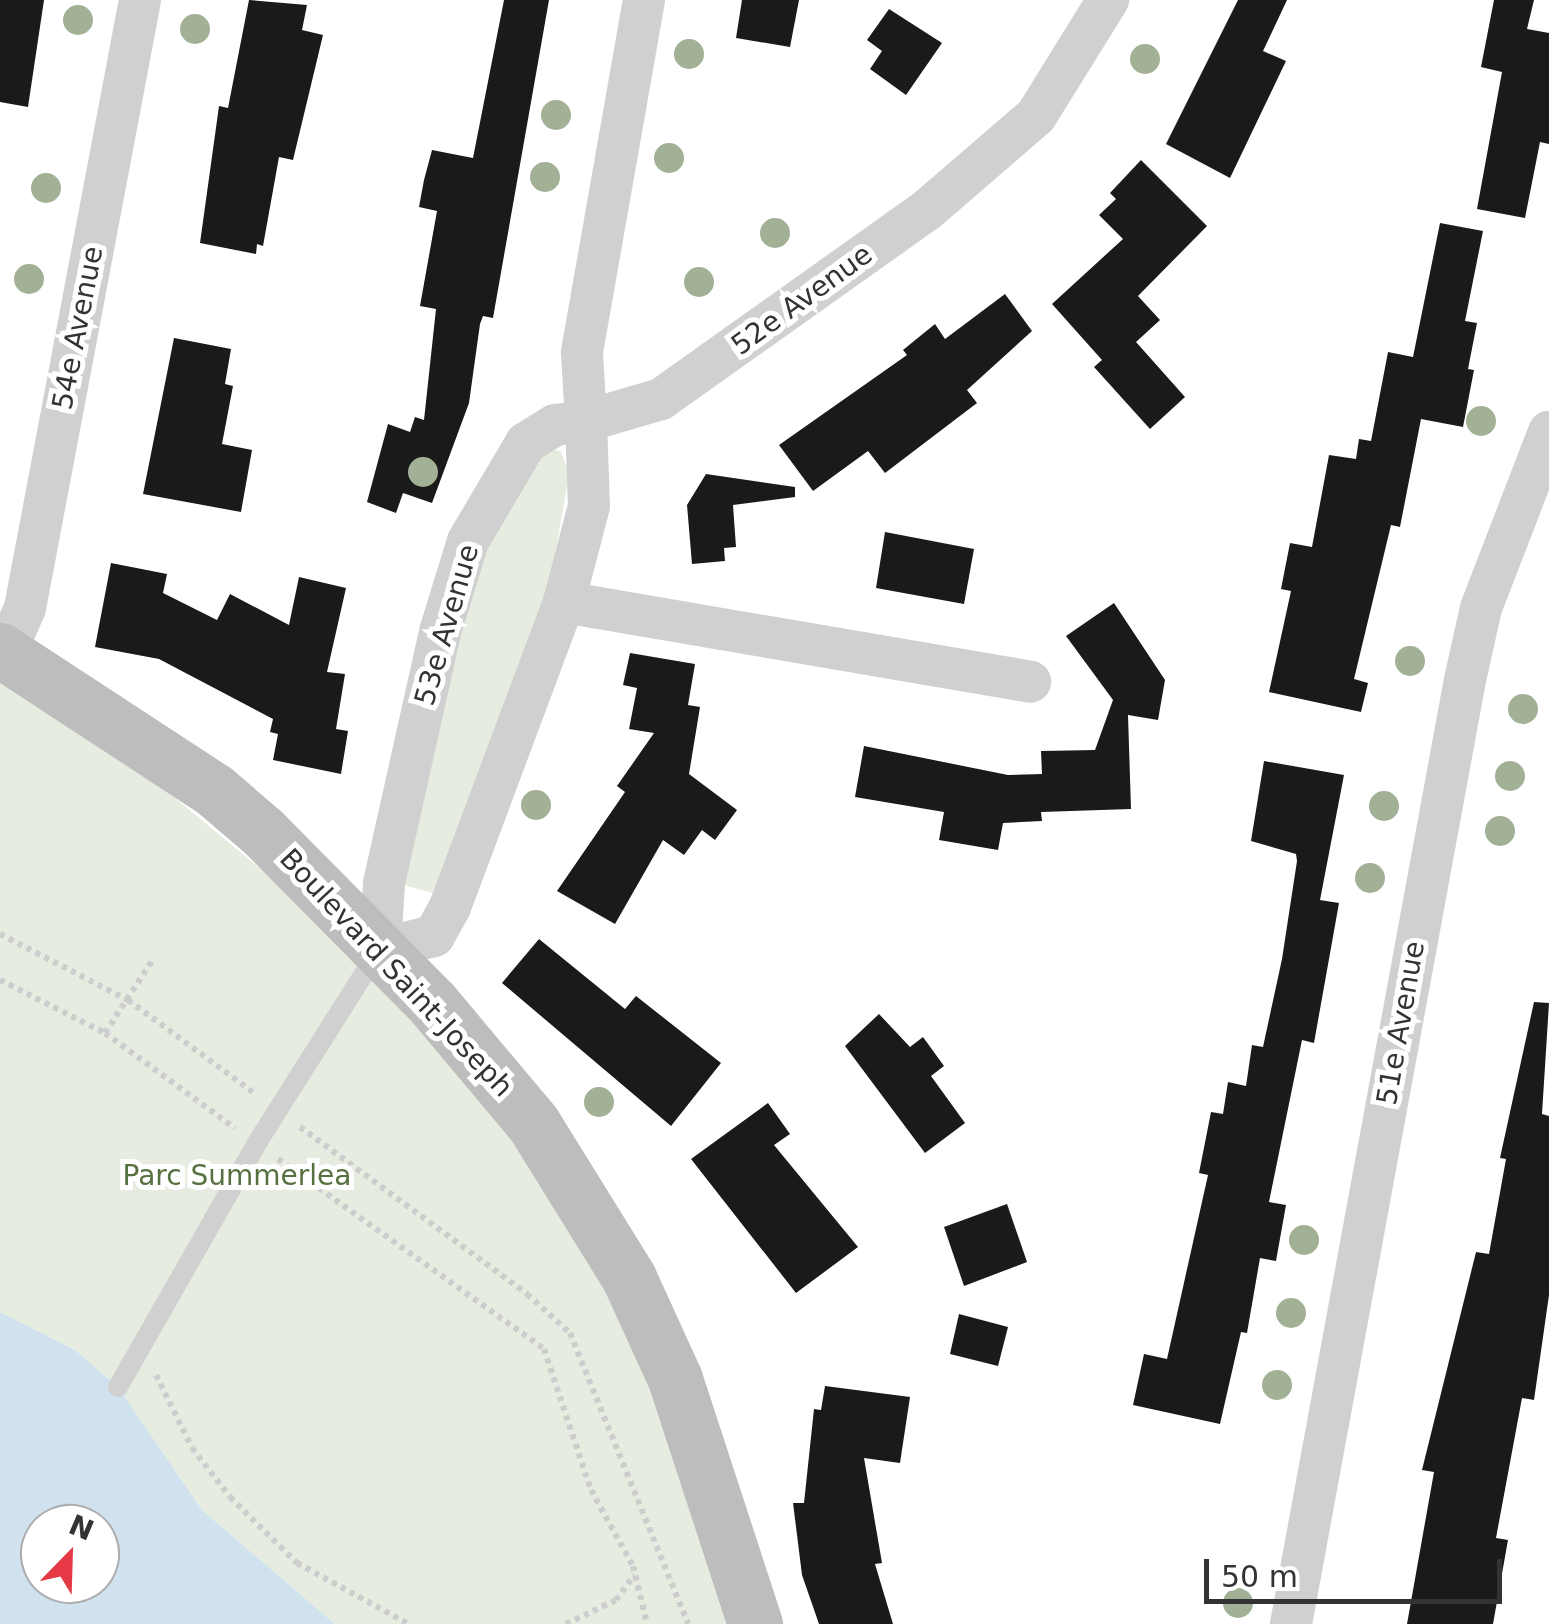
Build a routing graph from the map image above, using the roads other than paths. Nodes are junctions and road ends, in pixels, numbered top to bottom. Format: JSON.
{"nodes":[{"id":1,"x":140,"y":0,"type":"edge"},
{"id":2,"x":644,"y":0,"type":"edge"},
{"id":3,"x":1108,"y":0,"type":"edge"},
{"id":4,"x":586,"y":420,"type":"junction"},
{"id":5,"x":1549,"y":432,"type":"edge"},
{"id":6,"x":564,"y":602,"type":"junction"},
{"id":7,"x":3,"y":652,"type":"edge"},
{"id":8,"x":1030,"y":682,"type":"dead end"},
{"id":9,"x":380,"y":949,"type":"junction"},
{"id":10,"x":118,"y":1387,"type":"dead end"},
{"id":11,"x":755,"y":1624,"type":"edge"},
{"id":12,"x":1291,"y":1624,"type":"edge"}],
"edges":[{"from":1,"to":7,"type":"street","name":"54e Avenue"},
{"from":2,"to":4,"type":"street"},
{"from":3,"to":4,"type":"street","name":"52e Avenue"},
{"from":4,"to":6,"type":"street"},
{"from":4,"to":9,"type":"street","name":"53e Avenue"},
{"from":5,"to":12,"type":"street","name":"51e Avenue"},
{"from":6,"to":8,"type":"street"},
{"from":6,"to":9,"type":"street"},
{"from":7,"to":9,"type":"street","name":"Boulevard Saint-Joseph"},
{"from":9,"to":10,"type":"lane"},
{"from":9,"to":11,"type":"street","name":"Boulevard Saint-Joseph"}]}
